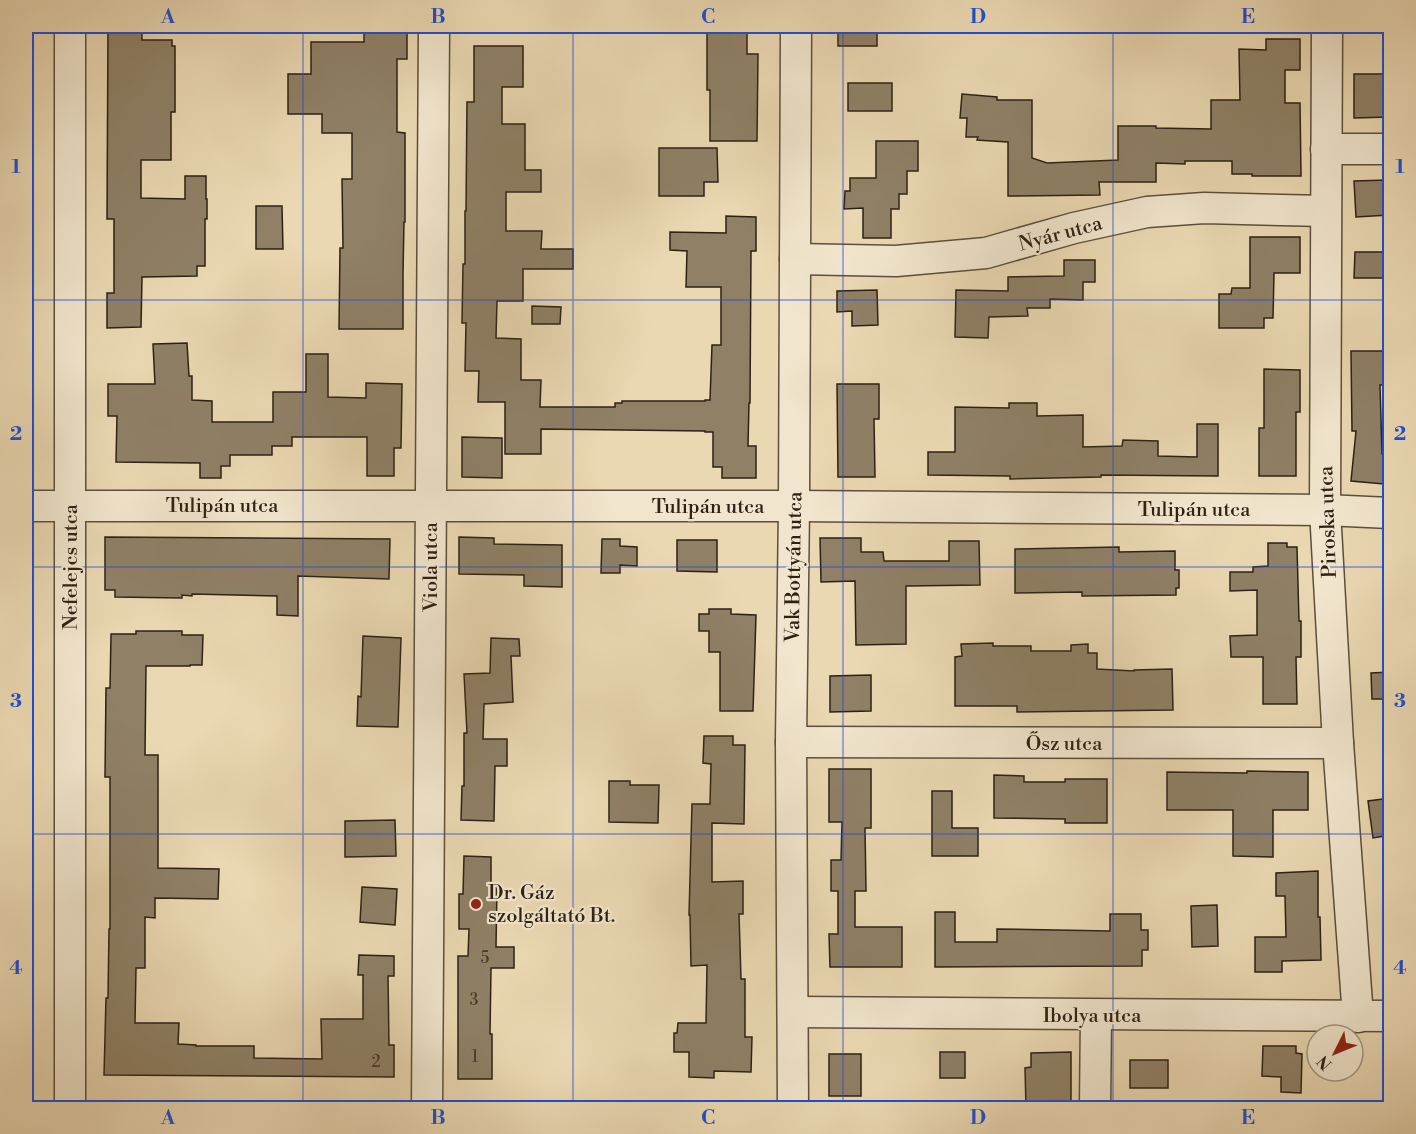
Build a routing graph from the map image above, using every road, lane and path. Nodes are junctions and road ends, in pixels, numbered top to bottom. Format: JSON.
{"nodes":[{"id":1,"x":70,"y":26,"type":"edge"},
{"id":2,"x":434,"y":26,"type":"edge"},
{"id":3,"x":796,"y":26,"type":"edge"},
{"id":4,"x":1327,"y":26,"type":"edge"},
{"id":5,"x":1326,"y":149,"type":"junction"},
{"id":6,"x":1390,"y":149,"type":"edge"},
{"id":7,"x":1325,"y":211,"type":"junction"},
{"id":8,"x":795,"y":259,"type":"junction"},
{"id":9,"x":70,"y":505,"type":"junction"},
{"id":10,"x":26,"y":506,"type":"edge"},
{"id":11,"x":431,"y":506,"type":"junction"},
{"id":12,"x":794,"y":506,"type":"junction"},
{"id":13,"x":1325,"y":510,"type":"junction"},
{"id":14,"x":1390,"y":513,"type":"edge"},
{"id":15,"x":791,"y":742,"type":"junction"},
{"id":16,"x":1338,"y":743,"type":"junction"},
{"id":17,"x":794,"y":1012,"type":"junction"},
{"id":18,"x":1096,"y":1015,"type":"junction"},
{"id":19,"x":1390,"y":1016,"type":"edge"},
{"id":20,"x":1358,"y":1017,"type":"junction"},
{"id":21,"x":70,"y":1108,"type":"edge"},
{"id":22,"x":427,"y":1108,"type":"edge"},
{"id":23,"x":793,"y":1108,"type":"edge"},
{"id":24,"x":1095,"y":1108,"type":"edge"}],
"edges":[{"from":1,"to":9,"type":"street","name":"Nefelejcs utca"},
{"from":2,"to":11,"type":"street","name":"Viola utca"},
{"from":3,"to":8,"type":"street","name":"Vak Bottyán utca"},
{"from":4,"to":5,"type":"street","name":"Piroska utca"},
{"from":5,"to":6,"type":"street"},
{"from":5,"to":7,"type":"street","name":"Piroska utca"},
{"from":7,"to":8,"type":"street","name":"Nyár utca"},
{"from":7,"to":13,"type":"street","name":"Piroska utca"},
{"from":8,"to":12,"type":"street","name":"Vak Bottyán utca"},
{"from":9,"to":10,"type":"street","name":"Tulipán utca"},
{"from":9,"to":11,"type":"street","name":"Tulipán utca"},
{"from":9,"to":21,"type":"street","name":"Nefelejcs utca"},
{"from":11,"to":12,"type":"street","name":"Tulipán utca"},
{"from":11,"to":22,"type":"street","name":"Viola utca"},
{"from":12,"to":13,"type":"street","name":"Tulipán utca"},
{"from":12,"to":15,"type":"street","name":"Vak Bottyán utca"},
{"from":13,"to":14,"type":"street","name":"Tulipán utca"},
{"from":13,"to":16,"type":"street","name":"Piroska utca"},
{"from":15,"to":16,"type":"street","name":"Ősz utca"},
{"from":15,"to":17,"type":"street","name":"Vak Bottyán utca"},
{"from":16,"to":20,"type":"street","name":"Piroska utca"},
{"from":17,"to":18,"type":"street","name":"Ibolya utca"},
{"from":17,"to":23,"type":"street","name":"Vak Bottyán utca"},
{"from":18,"to":20,"type":"street","name":"Ibolya utca"},
{"from":18,"to":24,"type":"street"},
{"from":19,"to":20,"type":"street","name":"Ibolya utca"}]}
